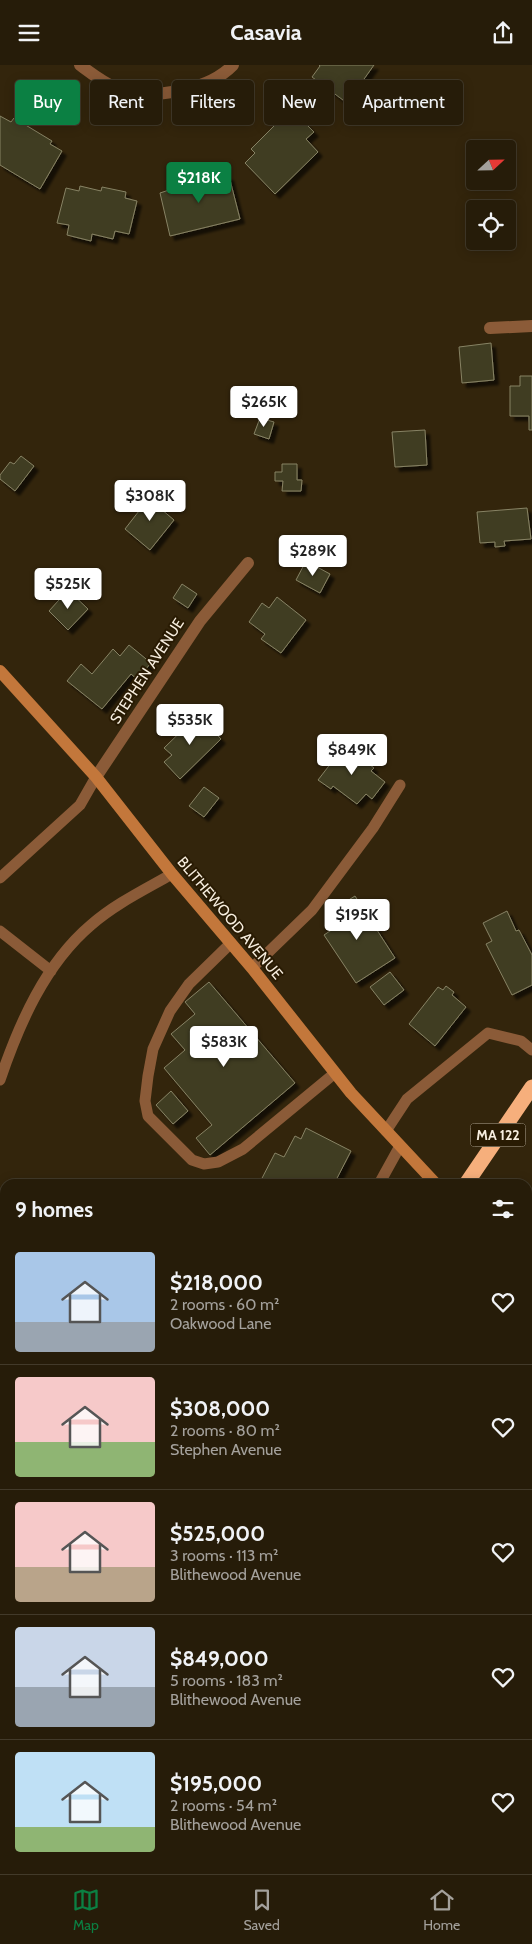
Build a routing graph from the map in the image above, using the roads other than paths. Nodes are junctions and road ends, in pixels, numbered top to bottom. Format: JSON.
{"nodes":[{"id":1,"x":80,"y":65,"type":"edge"},
{"id":2,"x":233,"y":65,"type":"edge"},
{"id":3,"x":532,"y":326,"type":"edge"},
{"id":4,"x":490,"y":328,"type":"dead end"},
{"id":5,"x":248,"y":563,"type":"dead end"},
{"id":6,"x":0,"y":671,"type":"edge"},
{"id":7,"x":96,"y":777,"type":"junction"},
{"id":8,"x":400,"y":785,"type":"dead end"},
{"id":9,"x":172,"y":874,"type":"junction"},
{"id":10,"x":0,"y":878,"type":"edge"},
{"id":11,"x":0,"y":931,"type":"edge"},
{"id":12,"x":230,"y":943,"type":"junction"},
{"id":13,"x":252,"y":968,"type":"junction"},
{"id":14,"x":51,"y":971,"type":"junction"},
{"id":15,"x":532,"y":1050,"type":"edge"},
{"id":16,"x":335,"y":1073,"type":"junction"},
{"id":17,"x":0,"y":1080,"type":"edge"},
{"id":18,"x":532,"y":1087,"type":"edge"},
{"id":19,"x":386,"y":1131,"type":"junction"},
{"id":20,"x":400,"y":1146,"type":"junction"},
{"id":21,"x":382,"y":1179,"type":"edge"},
{"id":22,"x":431,"y":1179,"type":"edge"},
{"id":23,"x":469,"y":1179,"type":"edge"}],
"edges":[{"from":1,"to":2,"type":"street"},
{"from":3,"to":4,"type":"street"},
{"from":5,"to":7,"type":"street","name":"STEPHEN AVENUE"},
{"from":6,"to":7,"type":"street","name":"BLITHEWOOD AVENUE"},
{"from":7,"to":9,"type":"street","name":"BLITHEWOOD AVENUE"},
{"from":7,"to":10,"type":"lane"},
{"from":8,"to":13,"type":"lane"},
{"from":9,"to":12,"type":"street","name":"BLITHEWOOD AVENUE"},
{"from":9,"to":14,"type":"lane"},
{"from":11,"to":14,"type":"lane"},
{"from":12,"to":13,"type":"street","name":"BLITHEWOOD AVENUE"},
{"from":12,"to":16,"type":"lane"},
{"from":13,"to":16,"type":"street","name":"BLITHEWOOD AVENUE"},
{"from":14,"to":17,"type":"lane"},
{"from":15,"to":19,"type":"lane"},
{"from":16,"to":19,"type":"street","name":"BLITHEWOOD AVENUE"},
{"from":18,"to":23,"type":"highway","number":"MA 122"},
{"from":19,"to":20,"type":"street","name":"BLITHEWOOD AVENUE"},
{"from":20,"to":21,"type":"lane"},
{"from":20,"to":22,"type":"street","name":"BLITHEWOOD AVENUE"}]}
